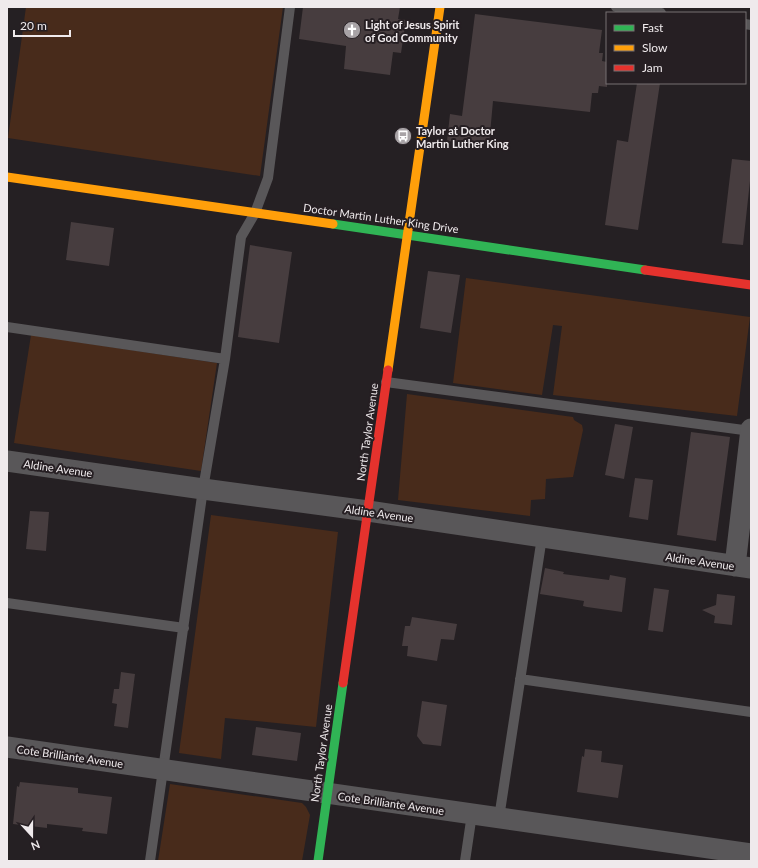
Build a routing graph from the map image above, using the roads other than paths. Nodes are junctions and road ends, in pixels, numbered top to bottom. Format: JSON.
{"nodes":[{"id":1,"x":290,"y":7,"type":"edge"},
{"id":2,"x":440,"y":7,"type":"edge"},
{"id":3,"x":616,"y":7,"type":"edge"},
{"id":4,"x":654,"y":12,"type":"edge"},
{"id":5,"x":7,"y":177,"type":"edge"},
{"id":6,"x":256,"y":213,"type":"junction"},
{"id":7,"x":408,"y":234,"type":"junction"},
{"id":8,"x":751,"y":285,"type":"edge"},
{"id":9,"x":7,"y":327,"type":"edge"},
{"id":10,"x":225,"y":359,"type":"junction"},
{"id":11,"x":386,"y":382,"type":"junction"},
{"id":12,"x":751,"y":430,"type":"edge"},
{"id":13,"x":7,"y":461,"type":"edge"},
{"id":14,"x":203,"y":490,"type":"junction"},
{"id":15,"x":368,"y":511,"type":"junction"},
{"id":16,"x":542,"y":537,"type":"junction"},
{"id":17,"x":743,"y":567,"type":"edge"},
{"id":18,"x":7,"y":603,"type":"edge"},
{"id":19,"x":184,"y":628,"type":"junction"},
{"id":20,"x":520,"y":679,"type":"junction"},
{"id":21,"x":751,"y":712,"type":"edge"},
{"id":22,"x":7,"y":747,"type":"edge"},
{"id":23,"x":164,"y":769,"type":"junction"},
{"id":24,"x":327,"y":794,"type":"junction"},
{"id":25,"x":472,"y":814,"type":"junction"},
{"id":26,"x":499,"y":818,"type":"junction"},
{"id":27,"x":751,"y":854,"type":"edge"},
{"id":28,"x":150,"y":861,"type":"edge"},
{"id":29,"x":318,"y":861,"type":"edge"},
{"id":30,"x":465,"y":861,"type":"edge"}],
"edges":[{"from":1,"to":6,"type":"lane"},
{"from":2,"to":7,"type":"street","name":"North Taylor Avenue"},
{"from":3,"to":4,"type":"lane"},
{"from":5,"to":6,"type":"street","name":"Doctor Martin Luther King Drive"},
{"from":6,"to":7,"type":"street","name":"Doctor Martin Luther King Drive"},
{"from":6,"to":10,"type":"lane"},
{"from":7,"to":8,"type":"street","name":"Doctor Martin Luther King Drive"},
{"from":7,"to":11,"type":"street","name":"North Taylor Avenue"},
{"from":9,"to":10,"type":"lane"},
{"from":10,"to":14,"type":"lane"},
{"from":11,"to":12,"type":"lane"},
{"from":11,"to":15,"type":"street","name":"North Taylor Avenue"},
{"from":12,"to":17,"type":"street"},
{"from":13,"to":14,"type":"street","name":"Aldine Avenue"},
{"from":14,"to":15,"type":"street","name":"Aldine Avenue"},
{"from":14,"to":19,"type":"lane"},
{"from":15,"to":16,"type":"street","name":"Aldine Avenue"},
{"from":15,"to":24,"type":"street","name":"North Taylor Avenue"},
{"from":16,"to":17,"type":"street","name":"Aldine Avenue"},
{"from":16,"to":20,"type":"lane"},
{"from":18,"to":19,"type":"lane"},
{"from":19,"to":23,"type":"lane"},
{"from":20,"to":21,"type":"lane"},
{"from":20,"to":26,"type":"lane"},
{"from":22,"to":23,"type":"street","name":"Cote Brilliante Avenue"},
{"from":23,"to":24,"type":"street","name":"Cote Brilliante Avenue"},
{"from":23,"to":28,"type":"lane"},
{"from":24,"to":25,"type":"street","name":"Cote Brilliante Avenue"},
{"from":24,"to":29,"type":"street","name":"North Taylor Avenue"},
{"from":25,"to":26,"type":"street","name":"Cote Brilliante Avenue"},
{"from":25,"to":30,"type":"lane"},
{"from":26,"to":27,"type":"street","name":"Cote Brilliante Avenue"}]}
